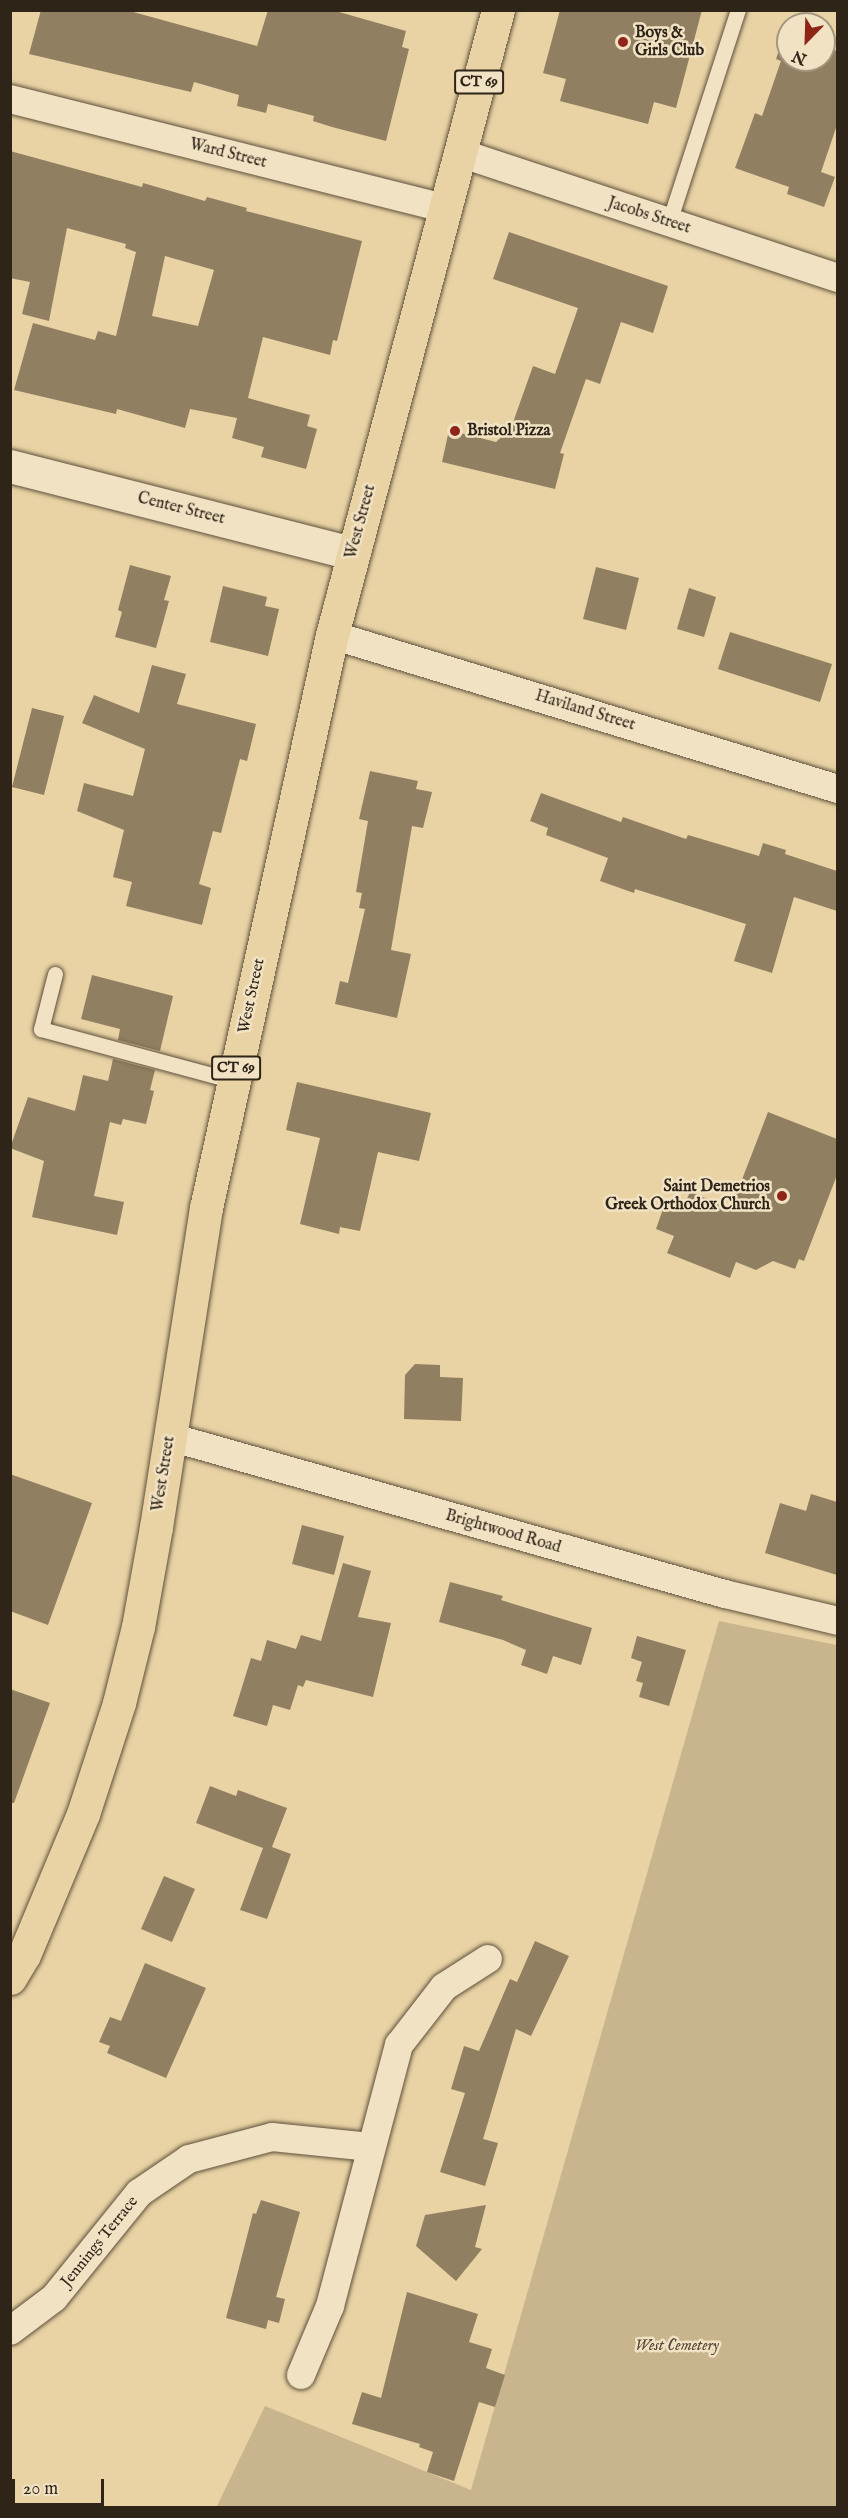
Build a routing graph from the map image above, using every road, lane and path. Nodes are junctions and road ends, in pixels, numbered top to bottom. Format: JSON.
{"nodes":[{"id":1,"x":498,"y":10,"type":"edge"},
{"id":2,"x":738,"y":10,"type":"edge"},
{"id":3,"x":10,"y":99,"type":"edge"},
{"id":4,"x":460,"y":153,"type":"junction"},
{"id":5,"x":445,"y":208,"type":"junction"},
{"id":6,"x":669,"y":222,"type":"junction"},
{"id":7,"x":837,"y":278,"type":"edge"},
{"id":8,"x":10,"y":466,"type":"edge"},
{"id":9,"x":352,"y":553,"type":"junction"},
{"id":10,"x":332,"y":635,"type":"junction"},
{"id":11,"x":837,"y":789,"type":"edge"},
{"id":12,"x":55,"y":974,"type":"dead end"},
{"id":13,"x":234,"y":1081,"type":"junction"},
{"id":14,"x":170,"y":1437,"type":"junction"},
{"id":15,"x":837,"y":1621,"type":"edge"},
{"id":16,"x":488,"y":1959,"type":"dead end"},
{"id":17,"x":10,"y":1978,"type":"edge"},
{"id":18,"x":370,"y":2147,"type":"junction"},
{"id":19,"x":10,"y":2331,"type":"edge"},
{"id":20,"x":301,"y":2375,"type":"dead end"}],
"edges":[{"from":1,"to":4,"type":"main road","name":"West Street","number":"CT 69"},
{"from":2,"to":6,"type":"lane"},
{"from":3,"to":5,"type":"street","name":"Ward Street"},
{"from":4,"to":5,"type":"main road","name":"West Street","number":"CT 69"},
{"from":4,"to":6,"type":"street","name":"Jacobs Street"},
{"from":5,"to":9,"type":"main road","name":"West Street","number":"CT 69"},
{"from":6,"to":7,"type":"street","name":"Jacobs Street"},
{"from":8,"to":9,"type":"street","name":"Center Street"},
{"from":9,"to":10,"type":"main road","name":"West Street","number":"CT 69"},
{"from":10,"to":11,"type":"street","name":"Haviland Street"},
{"from":10,"to":13,"type":"main road","name":"West Street","number":"CT 69"},
{"from":12,"to":13,"type":"lane"},
{"from":13,"to":14,"type":"main road","name":"West Street","number":"CT 69"},
{"from":14,"to":15,"type":"street","name":"Brightwood Road"},
{"from":14,"to":17,"type":"main road","name":"West Street","number":"CT 69"},
{"from":16,"to":18,"type":"street"},
{"from":18,"to":19,"type":"street","name":"Jennings Terrace"},
{"from":18,"to":20,"type":"street"}]}
